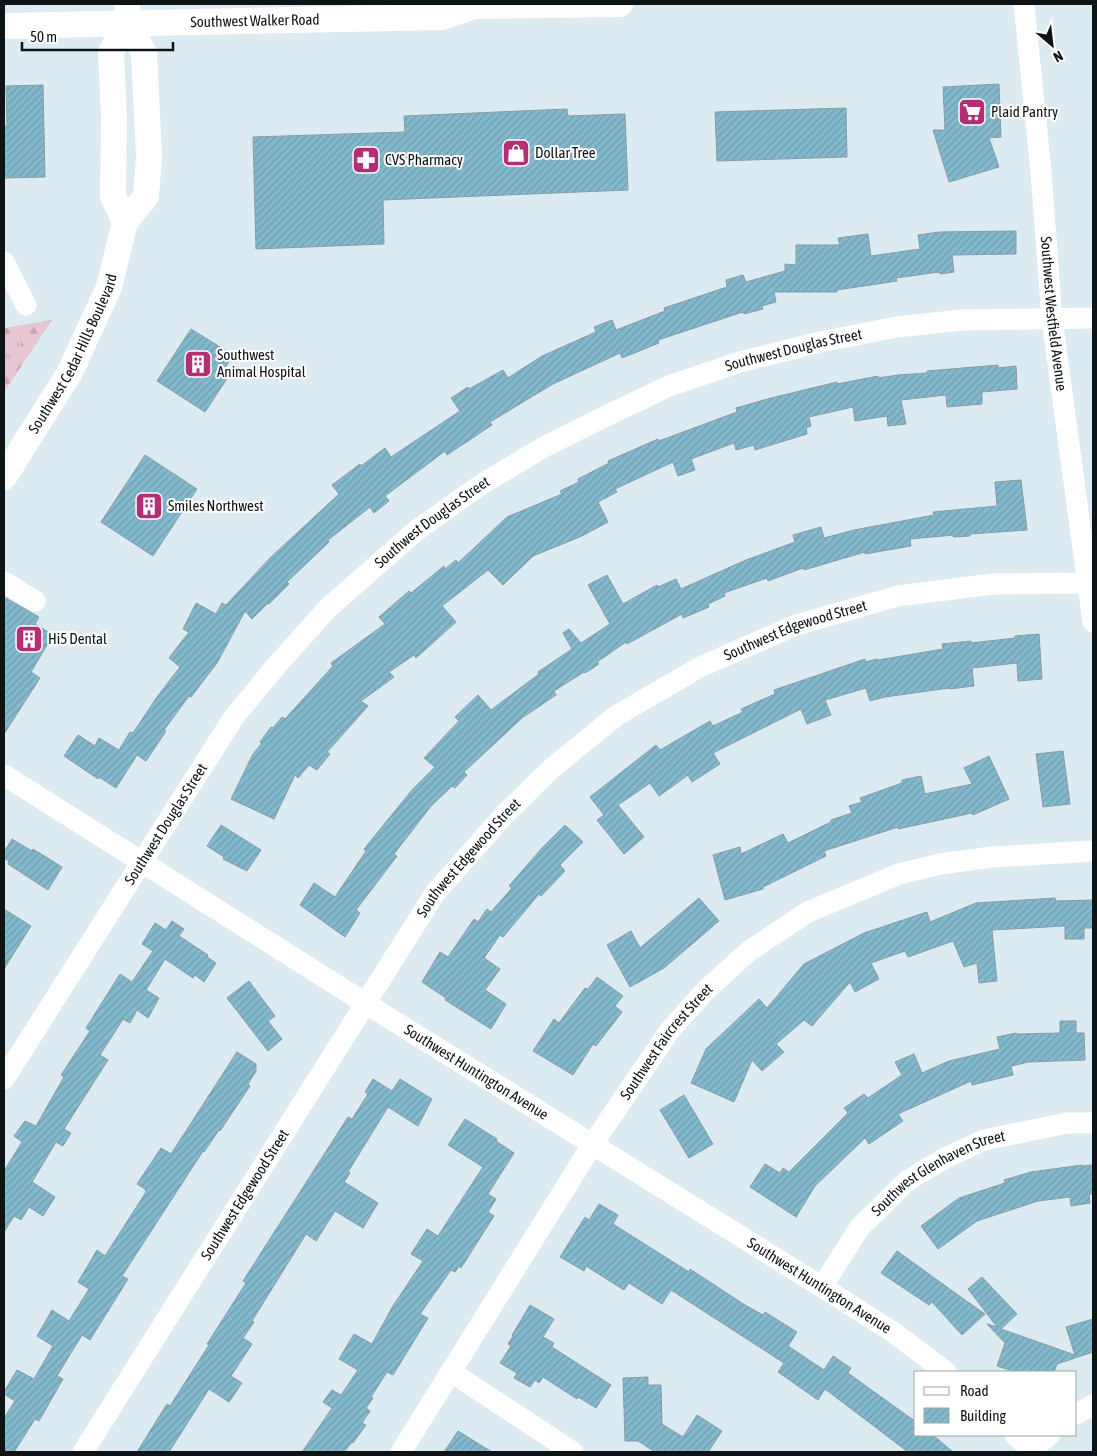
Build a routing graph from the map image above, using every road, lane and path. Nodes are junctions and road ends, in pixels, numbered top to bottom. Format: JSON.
{"nodes":[{"id":1,"x":620,"y":4,"type":"edge"},
{"id":2,"x":1024,"y":4,"type":"edge"},
{"id":3,"x":484,"y":5,"type":"edge"},
{"id":4,"x":127,"y":13,"type":"edge"},
{"id":5,"x":4,"y":26,"type":"edge"},
{"id":6,"x":125,"y":222,"type":"junction"},
{"id":7,"x":4,"y":262,"type":"edge"},
{"id":8,"x":26,"y":305,"type":"dead end"},
{"id":9,"x":1093,"y":318,"type":"edge"},
{"id":10,"x":1052,"y":319,"type":"junction"},
{"id":11,"x":4,"y":477,"type":"edge"},
{"id":12,"x":4,"y":582,"type":"edge"},
{"id":13,"x":1091,"y":583,"type":"edge"},
{"id":14,"x":35,"y":601,"type":"dead end"},
{"id":15,"x":1093,"y":622,"type":"edge"},
{"id":16,"x":4,"y":775,"type":"edge"},
{"id":17,"x":1093,"y":851,"type":"edge"},
{"id":18,"x":142,"y":861,"type":"junction"},
{"id":19,"x":365,"y":1004,"type":"junction"},
{"id":20,"x":4,"y":1079,"type":"edge"},
{"id":21,"x":1093,"y":1122,"type":"edge"},
{"id":22,"x":592,"y":1145,"type":"junction"},
{"id":23,"x":822,"y":1287,"type":"junction"},
{"id":24,"x":945,"y":1371,"type":"edge"},
{"id":25,"x":451,"y":1372,"type":"junction"},
{"id":26,"x":1093,"y":1405,"type":"edge"},
{"id":27,"x":1077,"y":1413,"type":"edge"},
{"id":28,"x":1016,"y":1436,"type":"edge"},
{"id":29,"x":1049,"y":1436,"type":"edge"},
{"id":30,"x":1032,"y":1451,"type":"edge"},
{"id":31,"x":83,"y":1452,"type":"edge"},
{"id":32,"x":401,"y":1452,"type":"edge"},
{"id":33,"x":573,"y":1452,"type":"edge"}],
"edges":[{"from":1,"to":3,"type":"main road","name":"Southwest Walker Road"},
{"from":2,"to":10,"type":"street","name":"Southwest Westfield Avenue"},
{"from":3,"to":4,"type":"main road","name":"Southwest Walker Road"},
{"from":4,"to":5,"type":"main road","name":"Southwest Walker Road"},
{"from":4,"to":6,"type":"main road"},
{"from":4,"to":6,"type":"main road","name":"Southwest Cedar Hills Boulevard"},
{"from":6,"to":11,"type":"main road","name":"Southwest Cedar Hills Boulevard"},
{"from":7,"to":8,"type":"street"},
{"from":9,"to":10,"type":"street","name":"Southwest Douglas Street"},
{"from":10,"to":13,"type":"street","name":"Southwest Westfield Avenue"},
{"from":10,"to":18,"type":"street","name":"Southwest Douglas Street"},
{"from":12,"to":14,"type":"street"},
{"from":13,"to":15,"type":"street","name":"Southwest Westfield Avenue"},
{"from":13,"to":19,"type":"street","name":"Southwest Edgewood Street"},
{"from":16,"to":18,"type":"street","name":"Southwest Huntington Avenue"},
{"from":17,"to":22,"type":"street","name":"Southwest Faircrest Street"},
{"from":18,"to":19,"type":"street","name":"Southwest Huntington Avenue"},
{"from":18,"to":20,"type":"street","name":"Southwest Douglas Street"},
{"from":19,"to":22,"type":"street","name":"Southwest Huntington Avenue"},
{"from":19,"to":31,"type":"street","name":"Southwest Edgewood Street"},
{"from":21,"to":23,"type":"street","name":"Southwest Glenhaven Street"},
{"from":22,"to":23,"type":"street","name":"Southwest Huntington Avenue"},
{"from":22,"to":25,"type":"street","name":"Southwest Faircrest Street"},
{"from":23,"to":24,"type":"street","name":"Southwest Huntington Avenue"},
{"from":25,"to":32,"type":"street","name":"Southwest Faircrest Street"},
{"from":25,"to":33,"type":"street"},
{"from":26,"to":27,"type":"street"},
{"from":28,"to":30,"type":"street"},
{"from":29,"to":30,"type":"street"}]}
